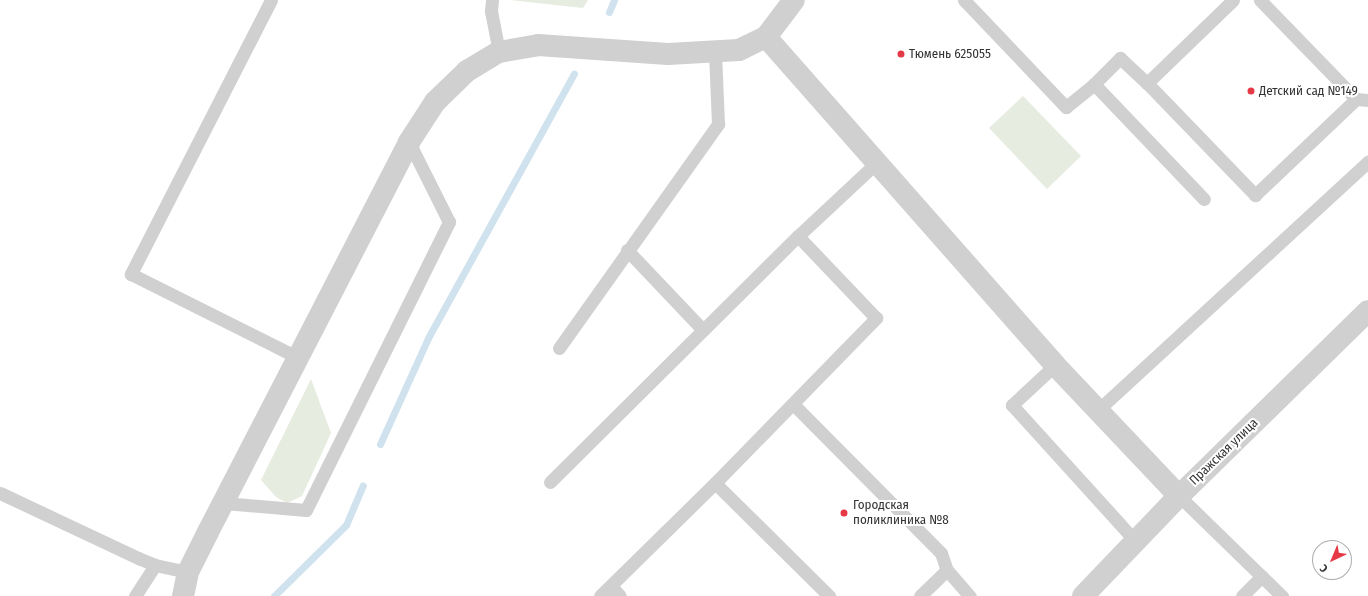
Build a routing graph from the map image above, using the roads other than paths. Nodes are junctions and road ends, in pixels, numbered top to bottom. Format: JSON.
{"nodes":[{"id":1,"x":271,"y":0,"type":"edge"},
{"id":2,"x":492,"y":0,"type":"edge"},
{"id":3,"x":794,"y":0,"type":"edge"},
{"id":4,"x":964,"y":0,"type":"edge"},
{"id":5,"x":1234,"y":0,"type":"edge"},
{"id":6,"x":1260,"y":0,"type":"edge"},
{"id":7,"x":766,"y":36,"type":"junction"},
{"id":8,"x":499,"y":52,"type":"junction"},
{"id":9,"x":715,"y":52,"type":"junction"},
{"id":10,"x":1147,"y":83,"type":"junction"},
{"id":11,"x":1094,"y":84,"type":"junction"},
{"id":12,"x":1362,"y":99,"type":"edge"},
{"id":13,"x":409,"y":142,"type":"junction"},
{"id":14,"x":1368,"y":162,"type":"edge"},
{"id":15,"x":876,"y":163,"type":"junction"},
{"id":16,"x":1204,"y":199,"type":"dead end"},
{"id":17,"x":798,"y":236,"type":"junction"},
{"id":18,"x":626,"y":250,"type":"junction"},
{"id":19,"x":1368,"y":311,"type":"edge"},
{"id":20,"x":703,"y":330,"type":"junction"},
{"id":21,"x":558,"y":348,"type":"dead end"},
{"id":22,"x":299,"y":358,"type":"junction"},
{"id":23,"x":1055,"y":365,"type":"junction"},
{"id":24,"x":793,"y":404,"type":"junction"},
{"id":25,"x":1098,"y":410,"type":"junction"},
{"id":26,"x":550,"y":482,"type":"dead end"},
{"id":27,"x":715,"y":483,"type":"junction"},
{"id":28,"x":0,"y":493,"type":"edge"},
{"id":29,"x":1179,"y":496,"type":"junction"},
{"id":30,"x":224,"y":503,"type":"junction"},
{"id":31,"x":1137,"y":543,"type":"junction"},
{"id":32,"x":155,"y":566,"type":"junction"},
{"id":33,"x":947,"y":570,"type":"junction"},
{"id":34,"x":188,"y":572,"type":"junction"},
{"id":35,"x":1262,"y":576,"type":"junction"},
{"id":36,"x":610,"y":586,"type":"junction"},
{"id":37,"x":135,"y":596,"type":"edge"},
{"id":38,"x":183,"y":596,"type":"edge"},
{"id":39,"x":600,"y":596,"type":"edge"},
{"id":40,"x":620,"y":596,"type":"edge"},
{"id":41,"x":829,"y":596,"type":"edge"},
{"id":42,"x":920,"y":596,"type":"edge"},
{"id":43,"x":970,"y":596,"type":"edge"},
{"id":44,"x":1083,"y":596,"type":"edge"},
{"id":45,"x":1242,"y":596,"type":"edge"},
{"id":46,"x":1282,"y":596,"type":"edge"}],
"edges":[{"from":1,"to":22,"type":"lane"},
{"from":2,"to":8,"type":"lane"},
{"from":3,"to":7,"type":"street"},
{"from":4,"to":11,"type":"lane"},
{"from":5,"to":10,"type":"lane"},
{"from":6,"to":12,"type":"lane"},
{"from":7,"to":9,"type":"street"},
{"from":7,"to":15,"type":"street"},
{"from":8,"to":9,"type":"street"},
{"from":8,"to":13,"type":"street"},
{"from":9,"to":18,"type":"lane"},
{"from":10,"to":11,"type":"lane"},
{"from":10,"to":12,"type":"lane"},
{"from":11,"to":16,"type":"lane"},
{"from":13,"to":22,"type":"street"},
{"from":13,"to":30,"type":"lane"},
{"from":14,"to":25,"type":"lane"},
{"from":15,"to":17,"type":"lane"},
{"from":15,"to":23,"type":"street"},
{"from":17,"to":20,"type":"lane"},
{"from":17,"to":24,"type":"lane"},
{"from":18,"to":20,"type":"lane"},
{"from":18,"to":21,"type":"lane"},
{"from":19,"to":29,"type":"street","name":"Пражская улица"},
{"from":20,"to":26,"type":"lane"},
{"from":22,"to":30,"type":"street"},
{"from":23,"to":25,"type":"street"},
{"from":23,"to":31,"type":"lane"},
{"from":24,"to":27,"type":"lane"},
{"from":24,"to":33,"type":"lane"},
{"from":25,"to":29,"type":"street"},
{"from":27,"to":36,"type":"lane"},
{"from":27,"to":41,"type":"lane"},
{"from":28,"to":32,"type":"lane"},
{"from":29,"to":31,"type":"street","name":"Пражская улица"},
{"from":29,"to":35,"type":"lane"},
{"from":30,"to":34,"type":"street"},
{"from":31,"to":44,"type":"street","name":"Пражская улица"},
{"from":32,"to":34,"type":"lane"},
{"from":32,"to":37,"type":"lane"},
{"from":33,"to":42,"type":"lane"},
{"from":33,"to":43,"type":"lane"},
{"from":34,"to":38,"type":"street"},
{"from":35,"to":45,"type":"lane"},
{"from":35,"to":46,"type":"lane"},
{"from":36,"to":39,"type":"lane"},
{"from":36,"to":40,"type":"lane"}]}
